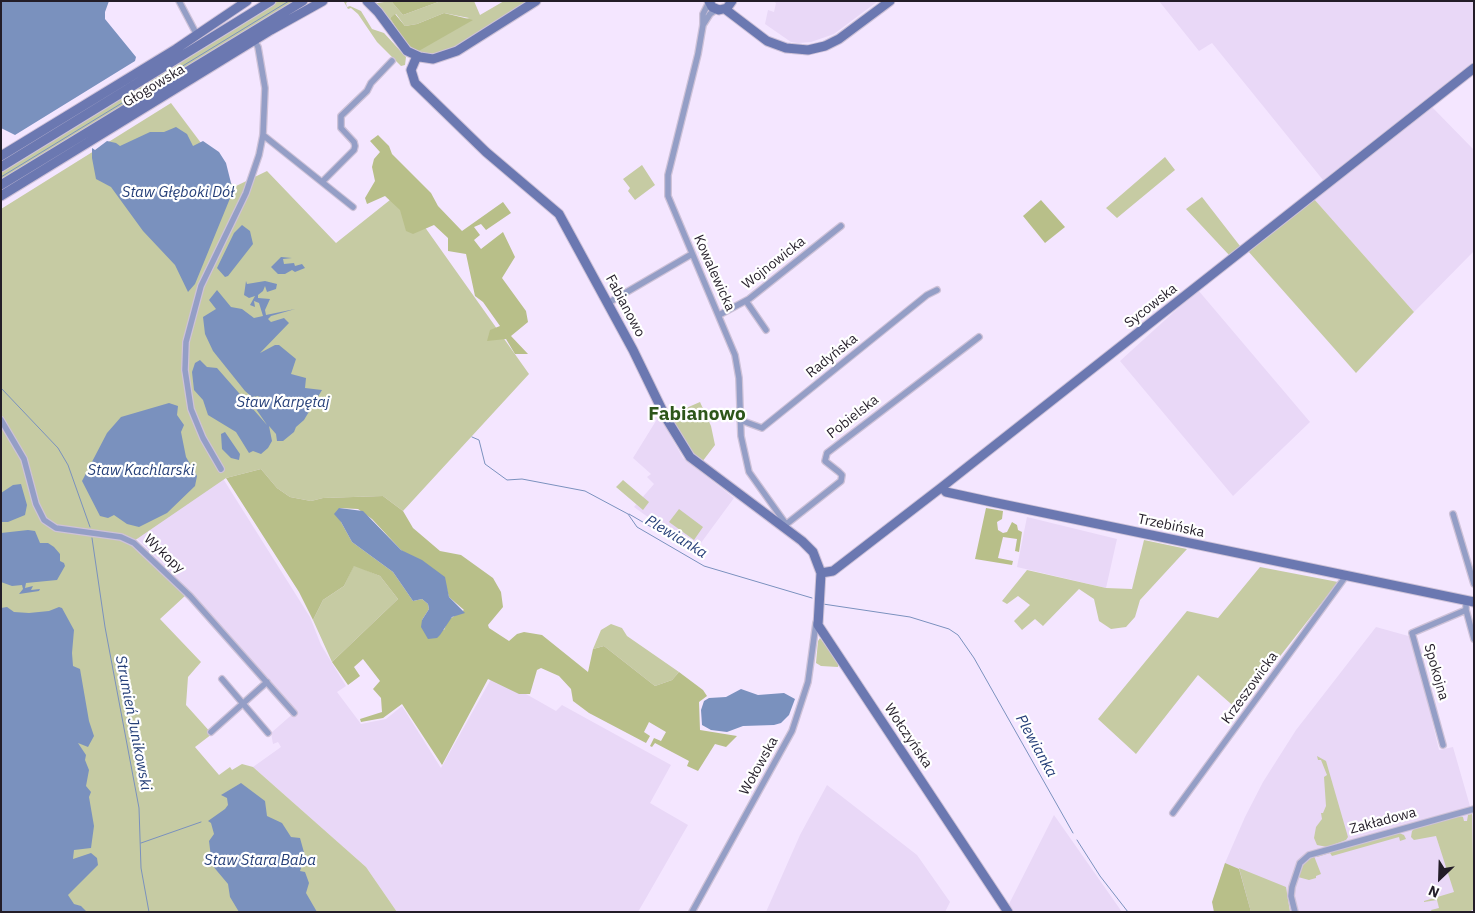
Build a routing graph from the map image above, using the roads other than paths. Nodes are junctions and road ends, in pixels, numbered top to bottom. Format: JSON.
{"nodes":[{"id":1,"x":179,"y":1,"type":"edge"},
{"id":2,"x":247,"y":1,"type":"edge"},
{"id":3,"x":271,"y":1,"type":"edge"},
{"id":4,"x":303,"y":1,"type":"edge"},
{"id":5,"x":323,"y":1,"type":"edge"},
{"id":6,"x":368,"y":1,"type":"edge"},
{"id":7,"x":536,"y":1,"type":"edge"},
{"id":8,"x":890,"y":1,"type":"edge"},
{"id":9,"x":709,"y":2,"type":"edge"},
{"id":10,"x":726,"y":5,"type":"edge"},
{"id":11,"x":704,"y":25,"type":"junction"},
{"id":12,"x":197,"y":35,"type":"junction"},
{"id":13,"x":256,"y":44,"type":"junction"},
{"id":14,"x":417,"y":56,"type":"junction"},
{"id":15,"x":392,"y":61,"type":"dead end"},
{"id":16,"x":1474,"y":68,"type":"edge"},
{"id":17,"x":264,"y":135,"type":"junction"},
{"id":18,"x":1,"y":156,"type":"edge"},
{"id":19,"x":1,"y":167,"type":"edge"},
{"id":20,"x":322,"y":182,"type":"junction"},
{"id":21,"x":1,"y":185,"type":"edge"},
{"id":22,"x":1,"y":196,"type":"edge"},
{"id":23,"x":353,"y":207,"type":"dead end"},
{"id":24,"x":842,"y":226,"type":"dead end"},
{"id":25,"x":692,"y":254,"type":"junction"},
{"id":26,"x":937,"y":290,"type":"dead end"},
{"id":27,"x":746,"y":301,"type":"junction"},
{"id":28,"x":608,"y":303,"type":"junction"},
{"id":29,"x":719,"y":315,"type":"junction"},
{"id":30,"x":766,"y":330,"type":"dead end"},
{"id":31,"x":979,"y":337,"type":"dead end"},
{"id":32,"x":1,"y":420,"type":"edge"},
{"id":33,"x":740,"y":420,"type":"junction"},
{"id":34,"x":221,"y":469,"type":"dead end"},
{"id":35,"x":942,"y":487,"type":"junction"},
{"id":36,"x":769,"y":502,"type":"junction"},
{"id":37,"x":762,"y":512,"type":"junction"},
{"id":38,"x":1453,"y":514,"type":"dead end"},
{"id":39,"x":785,"y":526,"type":"junction"},
{"id":40,"x":820,"y":570,"type":"junction"},
{"id":41,"x":1346,"y":576,"type":"junction"},
{"id":42,"x":1474,"y":584,"type":"edge"},
{"id":43,"x":1468,"y":604,"type":"edge"},
{"id":44,"x":817,"y":621,"type":"junction"},
{"id":45,"x":1474,"y":639,"type":"edge"},
{"id":46,"x":222,"y":680,"type":"dead end"},
{"id":47,"x":267,"y":682,"type":"junction"},
{"id":48,"x":244,"y":704,"type":"junction"},
{"id":49,"x":294,"y":713,"type":"dead end"},
{"id":50,"x":211,"y":732,"type":"dead end"},
{"id":51,"x":268,"y":733,"type":"dead end"},
{"id":52,"x":1443,"y":744,"type":"dead end"},
{"id":53,"x":1474,"y":809,"type":"edge"},
{"id":54,"x":1173,"y":814,"type":"dead end"},
{"id":55,"x":692,"y":912,"type":"edge"},
{"id":56,"x":1008,"y":912,"type":"edge"},
{"id":57,"x":1295,"y":912,"type":"edge"}],
"edges":[{"from":1,"to":12,"type":"street"},
{"from":2,"to":12,"type":"street","name":"Głogowska"},
{"from":3,"to":19,"type":"street","name":"Głogowska"},
{"from":4,"to":21,"type":"street","name":"Głogowska"},
{"from":5,"to":13,"type":"street","name":"Głogowska"},
{"from":6,"to":14,"type":"street"},
{"from":7,"to":14,"type":"street"},
{"from":8,"to":10,"type":"street"},
{"from":9,"to":10,"type":"street"},
{"from":9,"to":11,"type":"street","name":"Kowalewicka"},
{"from":10,"to":11,"type":"street","name":"Kowalewicka"},
{"from":11,"to":25,"type":"street","name":"Kowalewicka"},
{"from":12,"to":18,"type":"street","name":"Głogowska"},
{"from":13,"to":17,"type":"street"},
{"from":13,"to":22,"type":"street","name":"Głogowska"},
{"from":14,"to":28,"type":"street","name":"Fabianowo"},
{"from":15,"to":20,"type":"street"},
{"from":16,"to":35,"type":"street","name":"Sycowska"},
{"from":17,"to":20,"type":"street"},
{"from":17,"to":34,"type":"street"},
{"from":20,"to":23,"type":"street"},
{"from":24,"to":27,"type":"street","name":"Wojnowicka"},
{"from":25,"to":28,"type":"street"},
{"from":25,"to":29,"type":"street","name":"Kowalewicka"},
{"from":26,"to":33,"type":"street","name":"Radyńska"},
{"from":27,"to":29,"type":"street","name":"Wojnowicka"},
{"from":27,"to":30,"type":"street"},
{"from":28,"to":37,"type":"street","name":"Fabianowo"},
{"from":29,"to":33,"type":"street","name":"Kowalewicka"},
{"from":31,"to":39,"type":"street","name":"Pobielska"},
{"from":32,"to":47,"type":"street","name":"Wykopy"},
{"from":33,"to":36,"type":"street","name":"Kowalewicka"},
{"from":35,"to":40,"type":"street","name":"Sycowska"},
{"from":35,"to":41,"type":"street","name":"Trzebińska"},
{"from":36,"to":37,"type":"street"},
{"from":36,"to":39,"type":"street","name":"Kowalewicka"},
{"from":37,"to":39,"type":"street","name":"Fabianowo"},
{"from":38,"to":42,"type":"street"},
{"from":39,"to":40,"type":"street","name":"Fabianowo"},
{"from":40,"to":44,"type":"street"},
{"from":41,"to":43,"type":"street","name":"Trzebińska"},
{"from":41,"to":54,"type":"street","name":"Krzeszowicka"},
{"from":43,"to":45,"type":"street"},
{"from":43,"to":52,"type":"street","name":"Spokojna"},
{"from":44,"to":55,"type":"street","name":"Wołowska"},
{"from":44,"to":56,"type":"street","name":"Wołczyńska"},
{"from":46,"to":48,"type":"street"},
{"from":47,"to":48,"type":"street"},
{"from":47,"to":49,"type":"street","name":"Wykopy"},
{"from":48,"to":50,"type":"street"},
{"from":48,"to":51,"type":"street"},
{"from":53,"to":57,"type":"street","name":"Zakładowa"}]}
